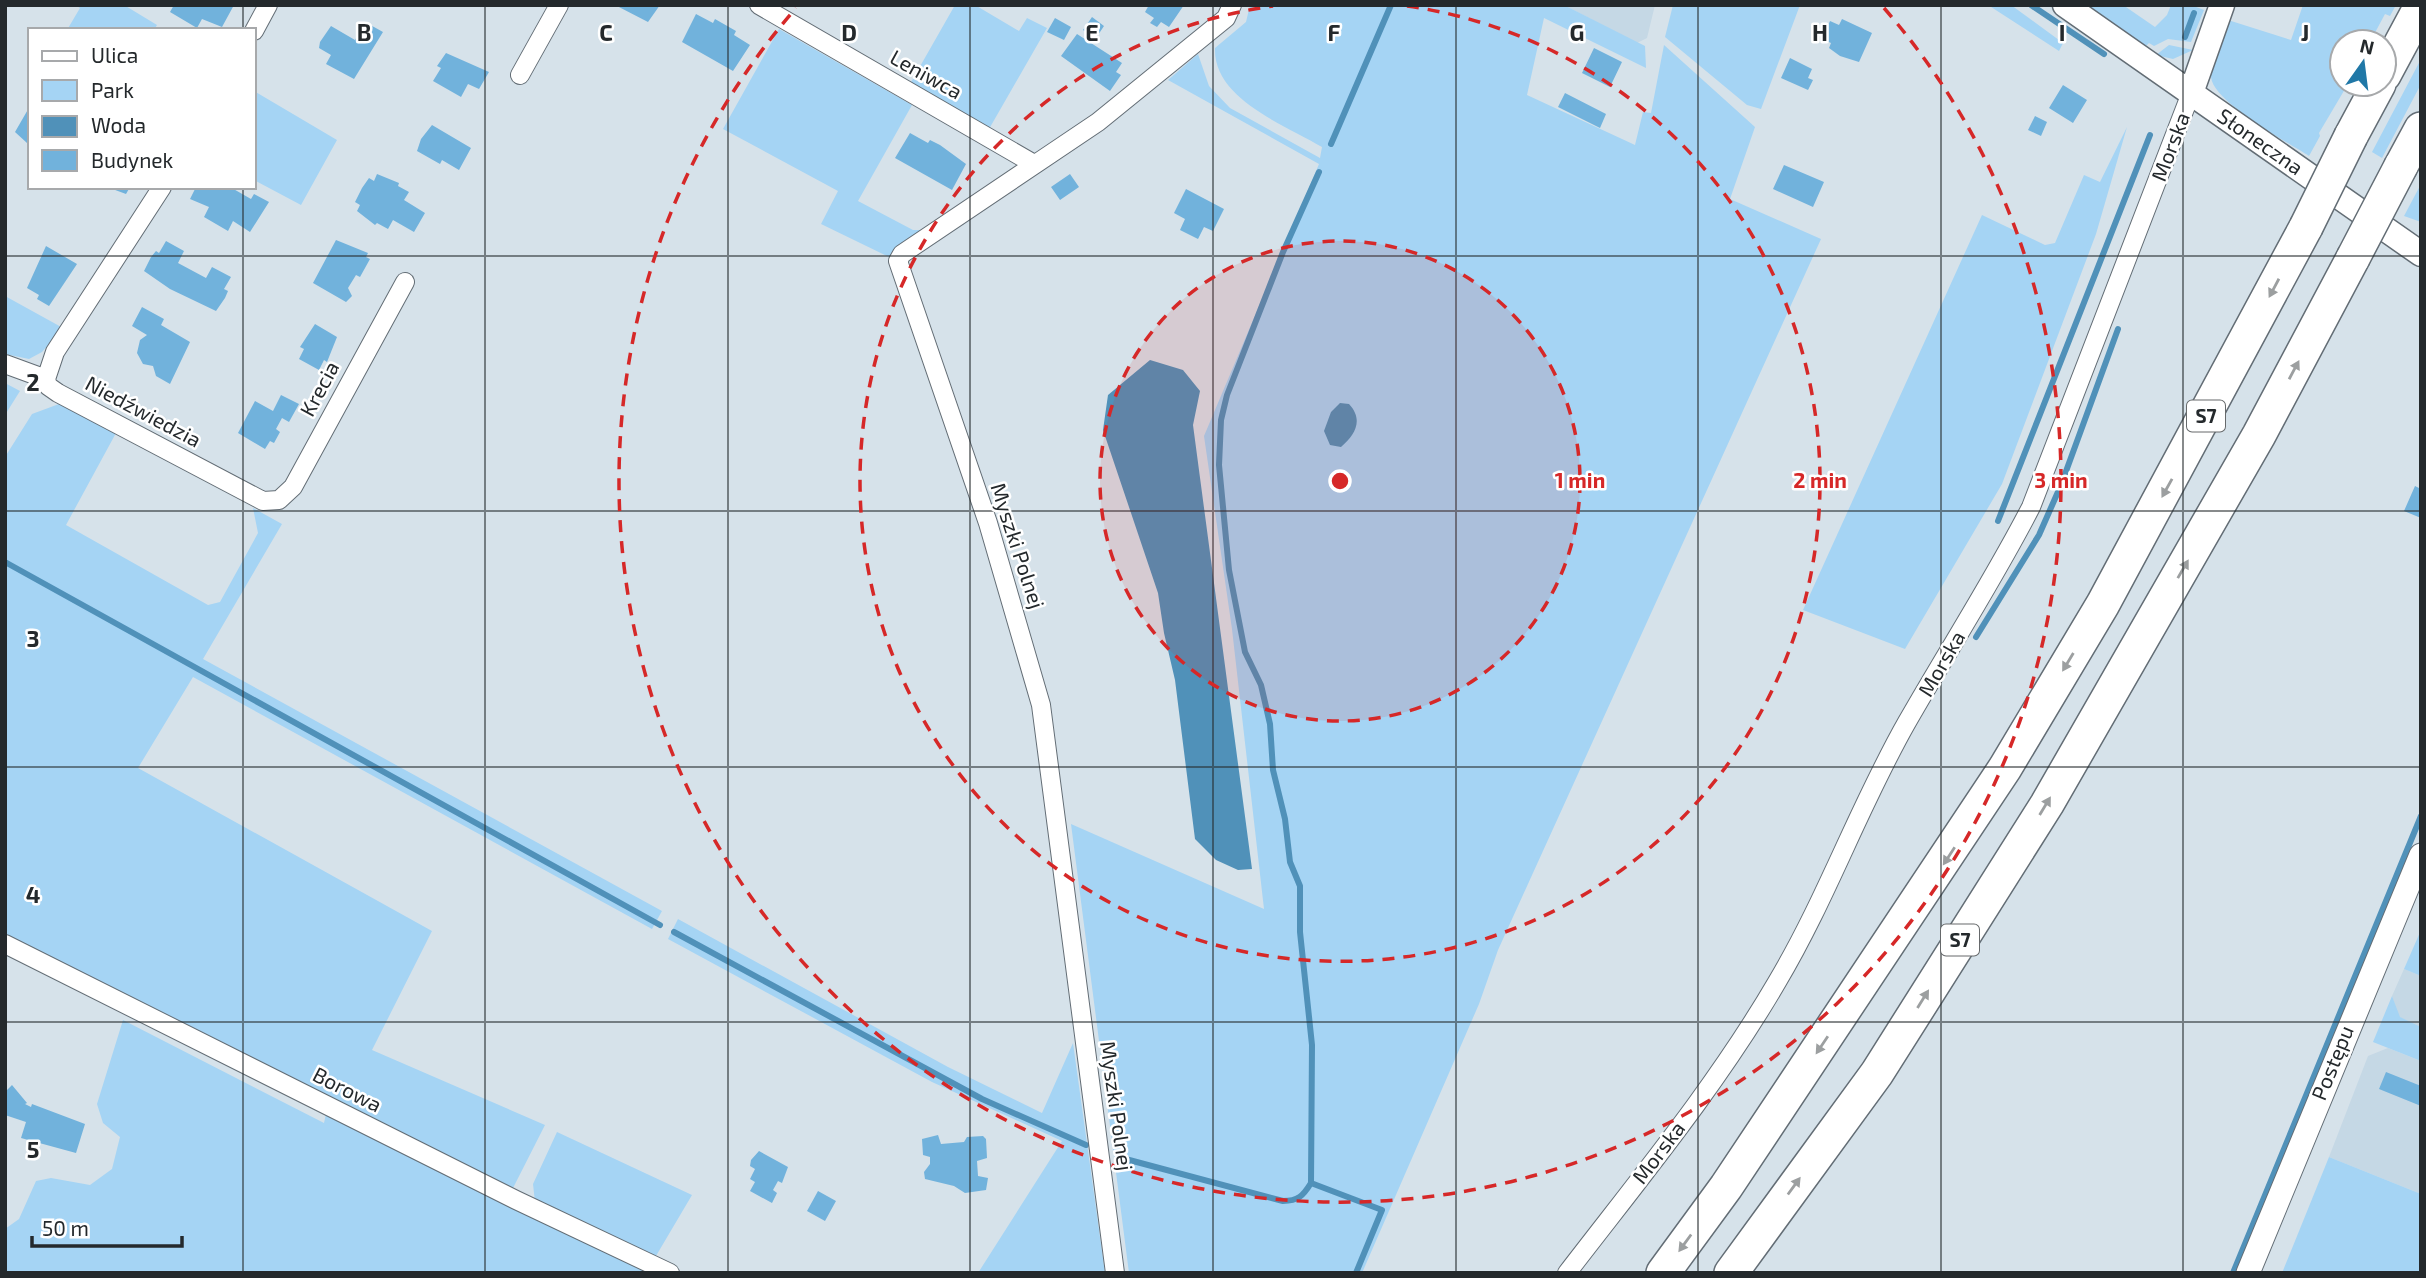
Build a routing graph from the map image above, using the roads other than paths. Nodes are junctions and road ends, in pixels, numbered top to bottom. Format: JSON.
{"nodes":[{"id":1,"x":268,"y":5,"type":"edge"},
{"id":2,"x":559,"y":5,"type":"edge"},
{"id":3,"x":759,"y":5,"type":"edge"},
{"id":4,"x":1231,"y":5,"type":"edge"},
{"id":5,"x":2065,"y":5,"type":"edge"},
{"id":6,"x":2222,"y":5,"type":"edge"},
{"id":7,"x":2421,"y":6,"type":"edge"},
{"id":8,"x":256,"y":28,"type":"edge"},
{"id":9,"x":2398,"y":49,"type":"edge"},
{"id":10,"x":520,"y":75,"type":"dead end"},
{"id":11,"x":2191,"y":93,"type":"junction"},
{"id":12,"x":2371,"y":98,"type":"edge"},
{"id":13,"x":2421,"y":129,"type":"edge"},
{"id":14,"x":1034,"y":164,"type":"junction"},
{"id":15,"x":161,"y":189,"type":"edge"},
{"id":16,"x":2421,"y":254,"type":"edge"},
{"id":17,"x":405,"y":282,"type":"dead end"},
{"id":18,"x":5,"y":364,"type":"edge"},
{"id":19,"x":46,"y":379,"type":"junction"},
{"id":20,"x":263,"y":501,"type":"joint"},
{"id":21,"x":2421,"y":855,"type":"edge"},
{"id":22,"x":5,"y":944,"type":"edge"},
{"id":23,"x":670,"y":1273,"type":"edge"},
{"id":24,"x":1115,"y":1273,"type":"edge"},
{"id":25,"x":1567,"y":1273,"type":"edge"},
{"id":26,"x":1663,"y":1273,"type":"edge"},
{"id":27,"x":1731,"y":1273,"type":"edge"},
{"id":28,"x":2248,"y":1273,"type":"edge"}],
"edges":[{"from":1,"to":8,"type":"street"},
{"from":2,"to":10,"type":"street"},
{"from":3,"to":14,"type":"street","name":"Leniwca"},
{"from":4,"to":14,"type":"street","name":"Myszki Polnej"},
{"from":5,"to":11,"type":"main road","name":"Słoneczna"},
{"from":6,"to":11,"type":"main road","name":"Morska"},
{"from":7,"to":9,"type":"highway"},
{"from":11,"to":16,"type":"main road","name":"Słoneczna"},
{"from":11,"to":25,"type":"street","name":"Morska"},
{"from":12,"to":26,"type":"highway","number":"S7","one_way":true,"bridge":true},
{"from":27,"to":13,"type":"highway","number":"S7","one_way":true,"bridge":true},
{"from":14,"to":24,"type":"street","name":"Myszki Polnej"},
{"from":15,"to":19,"type":"street"},
{"from":17,"to":20,"type":"street","name":"Krecia"},
{"from":18,"to":19,"type":"street","name":"Niedźwiedzia"},
{"from":19,"to":20,"type":"street","name":"Niedźwiedzia"},
{"from":21,"to":28,"type":"street","name":"Postępu"},
{"from":22,"to":23,"type":"street","name":"Borowa"}]}
